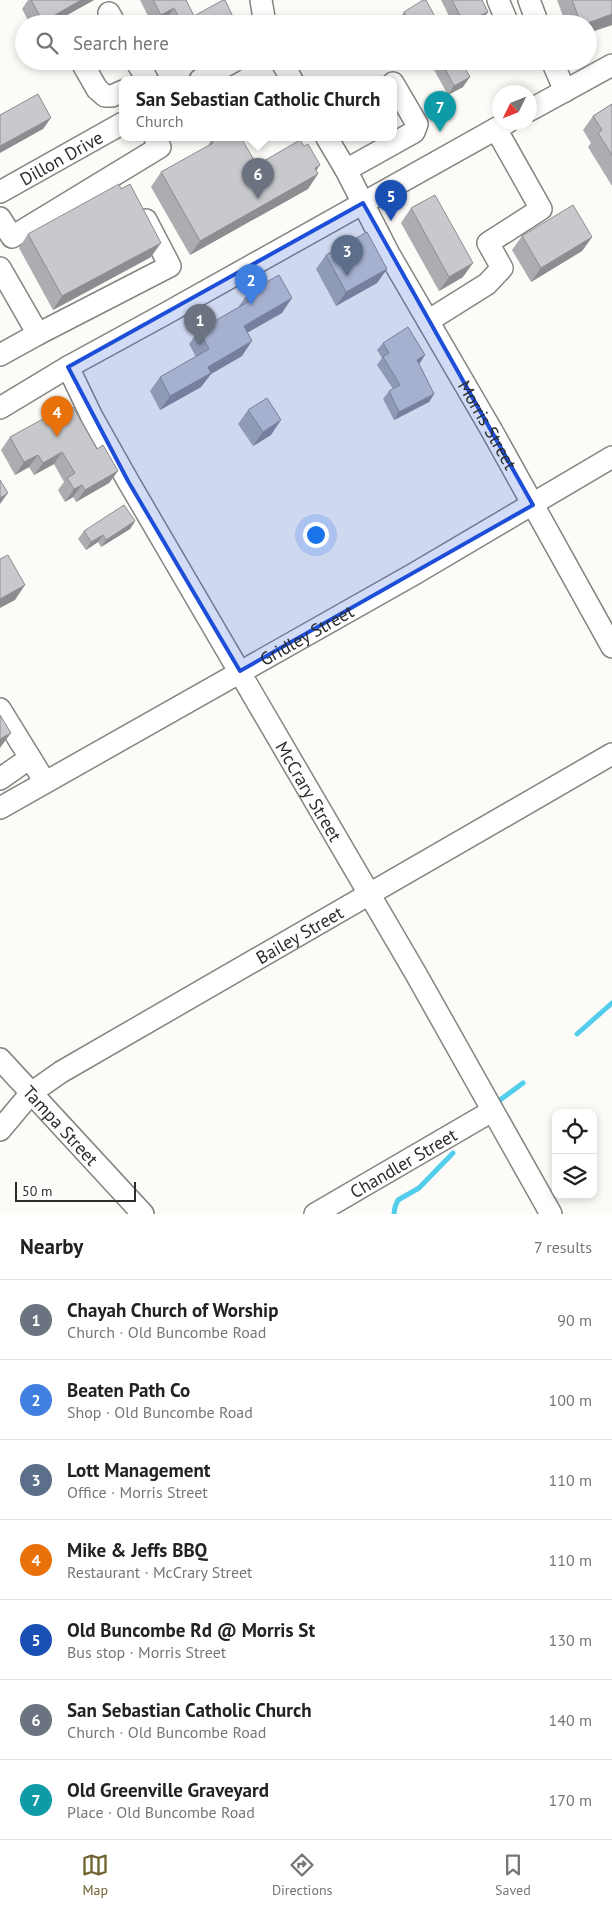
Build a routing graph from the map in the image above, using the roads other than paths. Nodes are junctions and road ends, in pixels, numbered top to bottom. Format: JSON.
{"nodes":[{"id":1,"x":261,"y":0,"type":"edge"},
{"id":2,"x":498,"y":0,"type":"edge"},
{"id":3,"x":529,"y":0,"type":"edge"},
{"id":4,"x":264,"y":15,"type":"edge"},
{"id":5,"x":504,"y":15,"type":"edge"},
{"id":6,"x":534,"y":15,"type":"edge"},
{"id":7,"x":612,"y":65,"type":"edge"},
{"id":8,"x":86,"y":70,"type":"edge"},
{"id":9,"x":556,"y":70,"type":"edge"},
{"id":10,"x":397,"y":90,"type":"edge"},
{"id":11,"x":565,"y":91,"type":"junction"},
{"id":12,"x":119,"y":93,"type":"edge"},
{"id":13,"x":537,"y":106,"type":"edge"},
{"id":14,"x":119,"y":125,"type":"edge"},
{"id":15,"x":495,"y":130,"type":"edge"},
{"id":16,"x":504,"y":130,"type":"edge"},
{"id":17,"x":397,"y":138,"type":"edge"},
{"id":18,"x":157,"y":141,"type":"edge"},
{"id":19,"x":329,"y":141,"type":"edge"},
{"id":20,"x":377,"y":144,"type":"edge"},
{"id":21,"x":346,"y":170,"type":"junction"},
{"id":22,"x":128,"y":186,"type":"junction"},
{"id":23,"x":0,"y":192,"type":"edge"},
{"id":24,"x":363,"y":203,"type":"junction"},
{"id":25,"x":0,"y":218,"type":"edge"},
{"id":26,"x":6,"y":241,"type":"edge"},
{"id":27,"x":0,"y":268,"type":"edge"},
{"id":28,"x":428,"y":321,"type":"junction"},
{"id":29,"x":38,"y":334,"type":"junction"},
{"id":30,"x":0,"y":355,"type":"edge"},
{"id":31,"x":68,"y":367,"type":"junction"},
{"id":32,"x":0,"y":408,"type":"edge"},
{"id":33,"x":612,"y":457,"type":"edge"},
{"id":34,"x":533,"y":505,"type":"junction"},
{"id":35,"x":612,"y":647,"type":"edge"},
{"id":36,"x":240,"y":671,"type":"junction"},
{"id":37,"x":0,"y":709,"type":"edge"},
{"id":38,"x":612,"y":754,"type":"edge"},
{"id":39,"x":30,"y":758,"type":"junction"},
{"id":40,"x":0,"y":778,"type":"edge"},
{"id":41,"x":45,"y":782,"type":"junction"},
{"id":42,"x":0,"y":808,"type":"edge"},
{"id":43,"x":369,"y":895,"type":"junction"},
{"id":44,"x":0,"y":1059,"type":"edge"},
{"id":45,"x":32,"y":1093,"type":"junction"},
{"id":46,"x":492,"y":1111,"type":"junction"},
{"id":47,"x":0,"y":1130,"type":"edge"},
{"id":48,"x":143,"y":1214,"type":"edge"},
{"id":49,"x":315,"y":1214,"type":"edge"},
{"id":50,"x":551,"y":1214,"type":"edge"}],
"edges":[{"from":1,"to":4,"type":"street"},
{"from":2,"to":5,"type":"street"},
{"from":3,"to":6,"type":"street"},
{"from":7,"to":11,"type":"street"},
{"from":8,"to":12,"type":"street"},
{"from":9,"to":11,"type":"street"},
{"from":10,"to":17,"type":"street"},
{"from":11,"to":13,"type":"street"},
{"from":14,"to":23,"type":"street","name":"Dillon Drive"},
{"from":15,"to":24,"type":"street"},
{"from":16,"to":28,"type":"street"},
{"from":18,"to":22,"type":"street"},
{"from":19,"to":21,"type":"street","name":"Morris Street"},
{"from":20,"to":21,"type":"street"},
{"from":21,"to":24,"type":"street","name":"Morris Street"},
{"from":22,"to":26,"type":"street"},
{"from":22,"to":29,"type":"street"},
{"from":24,"to":28,"type":"street","name":"Morris Street"},
{"from":24,"to":31,"type":"street"},
{"from":25,"to":26,"type":"street"},
{"from":27,"to":29,"type":"street"},
{"from":28,"to":34,"type":"street","name":"Morris Street"},
{"from":29,"to":30,"type":"street"},
{"from":31,"to":32,"type":"street"},
{"from":31,"to":36,"type":"street","name":"McCrary Street"},
{"from":33,"to":34,"type":"street","name":"Gridley Street"},
{"from":34,"to":35,"type":"street","name":"Morris Street"},
{"from":34,"to":36,"type":"street","name":"Gridley Street"},
{"from":36,"to":41,"type":"street","name":"Gridley Street"},
{"from":36,"to":43,"type":"street","name":"McCrary Street"},
{"from":37,"to":39,"type":"street"},
{"from":38,"to":43,"type":"street","name":"Bailey Street"},
{"from":39,"to":40,"type":"street"},
{"from":39,"to":41,"type":"street"},
{"from":41,"to":42,"type":"street","name":"Gridley Street"},
{"from":43,"to":45,"type":"street","name":"Bailey Street"},
{"from":43,"to":46,"type":"street","name":"McCrary Street"},
{"from":44,"to":45,"type":"street","name":"Tampa Street"},
{"from":45,"to":47,"type":"street","name":"Bailey Street"},
{"from":45,"to":48,"type":"street","name":"Tampa Street"},
{"from":46,"to":49,"type":"street","name":"Chandler Street"},
{"from":46,"to":50,"type":"street","name":"McCrary Street"}]}
